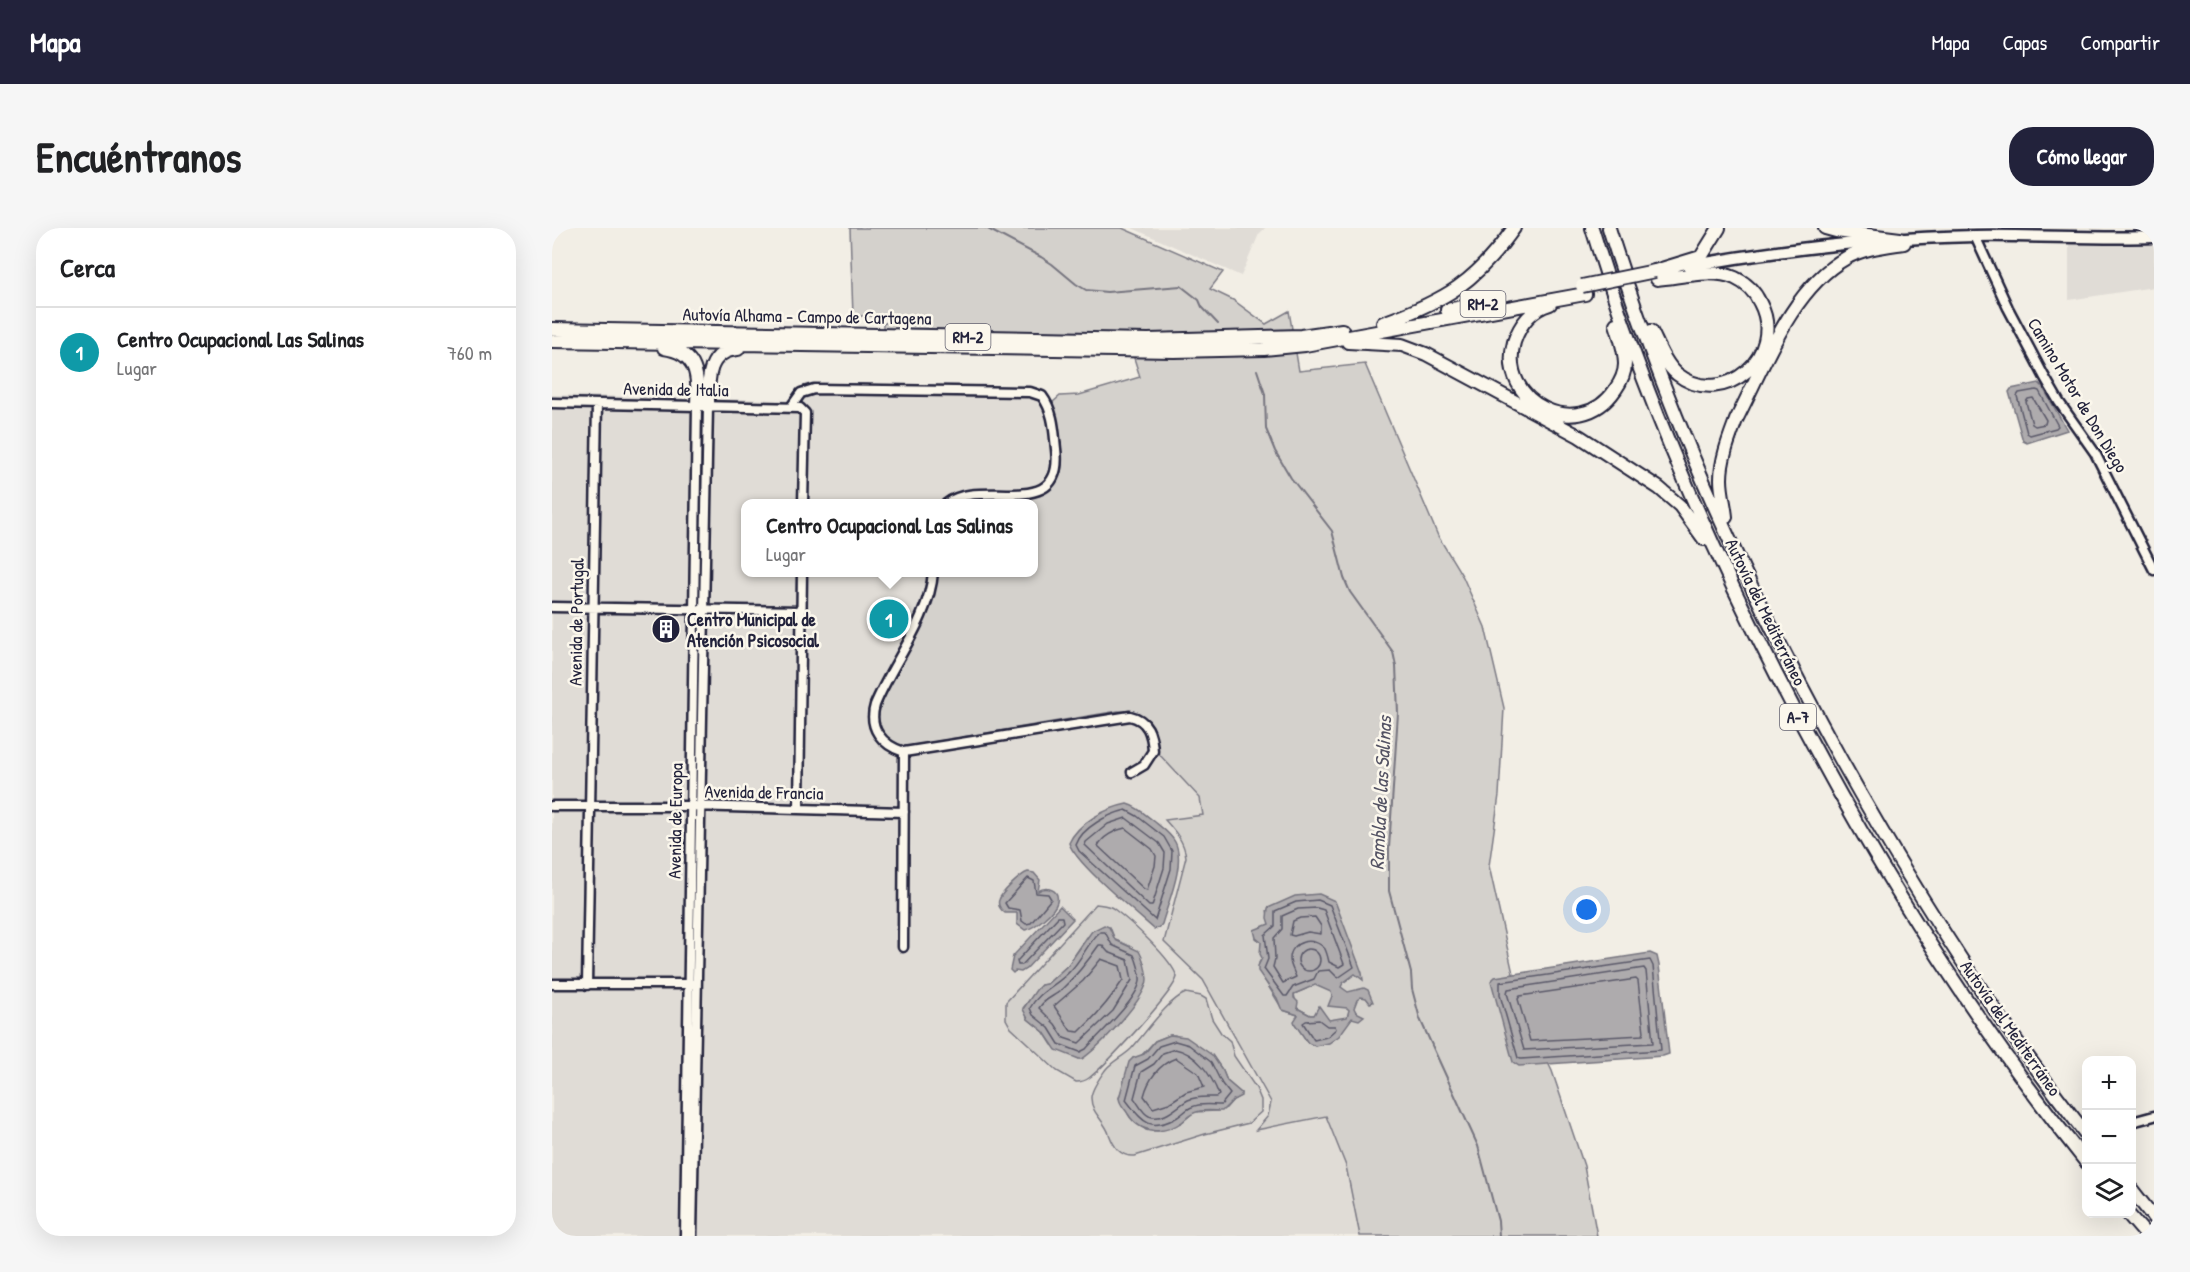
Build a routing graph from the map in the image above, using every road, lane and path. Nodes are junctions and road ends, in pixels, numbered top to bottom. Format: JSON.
{"nodes":[{"id":1,"x":1514,"y":228,"type":"edge"},
{"id":2,"x":1590,"y":228,"type":"edge"},
{"id":3,"x":1609,"y":228,"type":"edge"},
{"id":4,"x":1615,"y":228,"type":"edge"},
{"id":5,"x":1719,"y":228,"type":"edge"},
{"id":6,"x":1825,"y":228,"type":"edge"},
{"id":7,"x":1975,"y":236,"type":"junction"},
{"id":8,"x":2154,"y":237,"type":"edge"},
{"id":9,"x":1904,"y":241,"type":"junction"},
{"id":10,"x":1656,"y":275,"type":"junction"},
{"id":11,"x":1583,"y":290,"type":"junction"},
{"id":12,"x":1383,"y":323,"type":"junction"},
{"id":13,"x":1648,"y":326,"type":"junction"},
{"id":14,"x":552,"y":329,"type":"edge"},
{"id":15,"x":552,"y":341,"type":"edge"},
{"id":16,"x":565,"y":342,"type":"junction"},
{"id":17,"x":763,"y":345,"type":"junction"},
{"id":18,"x":1305,"y":345,"type":"junction"},
{"id":19,"x":552,"y":403,"type":"edge"},
{"id":20,"x":597,"y":404,"type":"junction"},
{"id":21,"x":702,"y":406,"type":"junction"},
{"id":22,"x":796,"y":407,"type":"junction"},
{"id":23,"x":803,"y":499,"type":"edge"},
{"id":24,"x":956,"y":499,"type":"edge"},
{"id":25,"x":1726,"y":517,"type":"junction"},
{"id":26,"x":1720,"y":561,"type":"junction"},
{"id":27,"x":2154,"y":570,"type":"edge"},
{"id":28,"x":802,"y":577,"type":"edge"},
{"id":29,"x":933,"y":577,"type":"edge"},
{"id":30,"x":552,"y":607,"type":"edge"},
{"id":31,"x":593,"y":607,"type":"junction"},
{"id":32,"x":699,"y":609,"type":"junction"},
{"id":33,"x":801,"y":611,"type":"junction"},
{"id":34,"x":1826,"y":732,"type":"junction"},
{"id":35,"x":904,"y":752,"type":"junction"},
{"id":36,"x":1132,"y":772,"type":"dead end"},
{"id":37,"x":552,"y":806,"type":"edge"},
{"id":38,"x":590,"y":806,"type":"junction"},
{"id":39,"x":696,"y":806,"type":"junction"},
{"id":40,"x":799,"y":809,"type":"junction"},
{"id":41,"x":904,"y":812,"type":"junction"},
{"id":42,"x":903,"y":947,"type":"dead end"},
{"id":43,"x":552,"y":984,"type":"edge"},
{"id":44,"x":694,"y":984,"type":"junction"},
{"id":45,"x":587,"y":985,"type":"junction"},
{"id":46,"x":2154,"y":1116,"type":"edge"},
{"id":47,"x":2136,"y":1121,"type":"edge"},
{"id":48,"x":2082,"y":1129,"type":"edge"},
{"id":49,"x":2082,"y":1157,"type":"edge"},
{"id":50,"x":2136,"y":1195,"type":"edge"},
{"id":51,"x":2131,"y":1218,"type":"edge"},
{"id":52,"x":2154,"y":1218,"type":"edge"},
{"id":53,"x":685,"y":1236,"type":"edge"},
{"id":54,"x":692,"y":1236,"type":"edge"},
{"id":55,"x":2147,"y":1236,"type":"edge"}],
"edges":[{"from":1,"to":12,"type":"highway"},
{"from":2,"to":11,"type":"highway"},
{"from":2,"to":26,"type":"highway","name":"Autovía del Mediterráneo","number":"A-7"},
{"from":3,"to":34,"type":"highway","name":"Autovía del Mediterráneo","number":"A-7"},
{"from":4,"to":13,"type":"highway"},
{"from":5,"to":10,"type":"highway"},
{"from":6,"to":9,"type":"highway"},
{"from":7,"to":8,"type":"main road"},
{"from":7,"to":9,"type":"main road"},
{"from":7,"to":27,"type":"street","name":"Camino Motor de Don Diego"},
{"from":9,"to":10,"type":"main road"},
{"from":9,"to":25,"type":"highway"},
{"from":10,"to":11,"type":"highway","number":"RM-2"},
{"from":10,"to":13,"type":"highway"},
{"from":11,"to":12,"type":"highway","number":"RM-2"},
{"from":11,"to":18,"type":"highway","number":"RM-2"},
{"from":12,"to":14,"type":"highway","name":"Autovía Alhama - Campo de Cartagena","number":"RM-2"},
{"from":13,"to":25,"type":"highway"},
{"from":15,"to":16,"type":"highway","name":"Autovía Alhama - Campo de Cartagena","number":"RM-2"},
{"from":16,"to":17,"type":"highway","name":"Autovía Alhama - Campo de Cartagena","number":"RM-2"},
{"from":16,"to":21,"type":"highway"},
{"from":17,"to":18,"type":"highway","name":"Autovía Alhama - Campo de Cartagena","number":"RM-2"},
{"from":17,"to":21,"type":"highway"},
{"from":18,"to":26,"type":"highway"},
{"from":19,"to":20,"type":"street","name":"Avenida de Italia"},
{"from":20,"to":21,"type":"street","name":"Avenida de Italia"},
{"from":20,"to":31,"type":"street","name":"Avenida de Portugal"},
{"from":21,"to":22,"type":"street","name":"Avenida de Italia"},
{"from":21,"to":32,"type":"street","name":"Avenida de Europa"},
{"from":22,"to":23,"type":"street"},
{"from":22,"to":24,"type":"street"},
{"from":25,"to":34,"type":"highway"},
{"from":26,"to":49,"type":"highway","name":"Autovía del Mediterráneo","number":"A-7"},
{"from":28,"to":33,"type":"street"},
{"from":29,"to":35,"type":"street"},
{"from":30,"to":31,"type":"street"},
{"from":31,"to":32,"type":"street"},
{"from":31,"to":38,"type":"street","name":"Avenida de Portugal"},
{"from":32,"to":33,"type":"street"},
{"from":32,"to":39,"type":"street","name":"Avenida de Europa"},
{"from":33,"to":40,"type":"street"},
{"from":34,"to":48,"type":"highway","name":"Autovía del Mediterráneo","number":"A-7"},
{"from":35,"to":36,"type":"street"},
{"from":35,"to":41,"type":"street"},
{"from":37,"to":38,"type":"street","name":"Avenida de Francia"},
{"from":38,"to":39,"type":"street","name":"Avenida de Francia"},
{"from":38,"to":45,"type":"street","name":"Avenida de Portugal"},
{"from":39,"to":40,"type":"street","name":"Avenida de Francia"},
{"from":39,"to":44,"type":"street","name":"Avenida de Europa"},
{"from":40,"to":41,"type":"street","name":"Avenida de Francia"},
{"from":41,"to":42,"type":"street"},
{"from":43,"to":45,"type":"street"},
{"from":44,"to":45,"type":"street"},
{"from":44,"to":53,"type":"street","name":"Avenida de Europa"},
{"from":44,"to":54,"type":"street","name":"Avenida de Europa"},
{"from":46,"to":47,"type":"street"},
{"from":50,"to":52,"type":"highway"},
{"from":51,"to":55,"type":"highway"}]}
